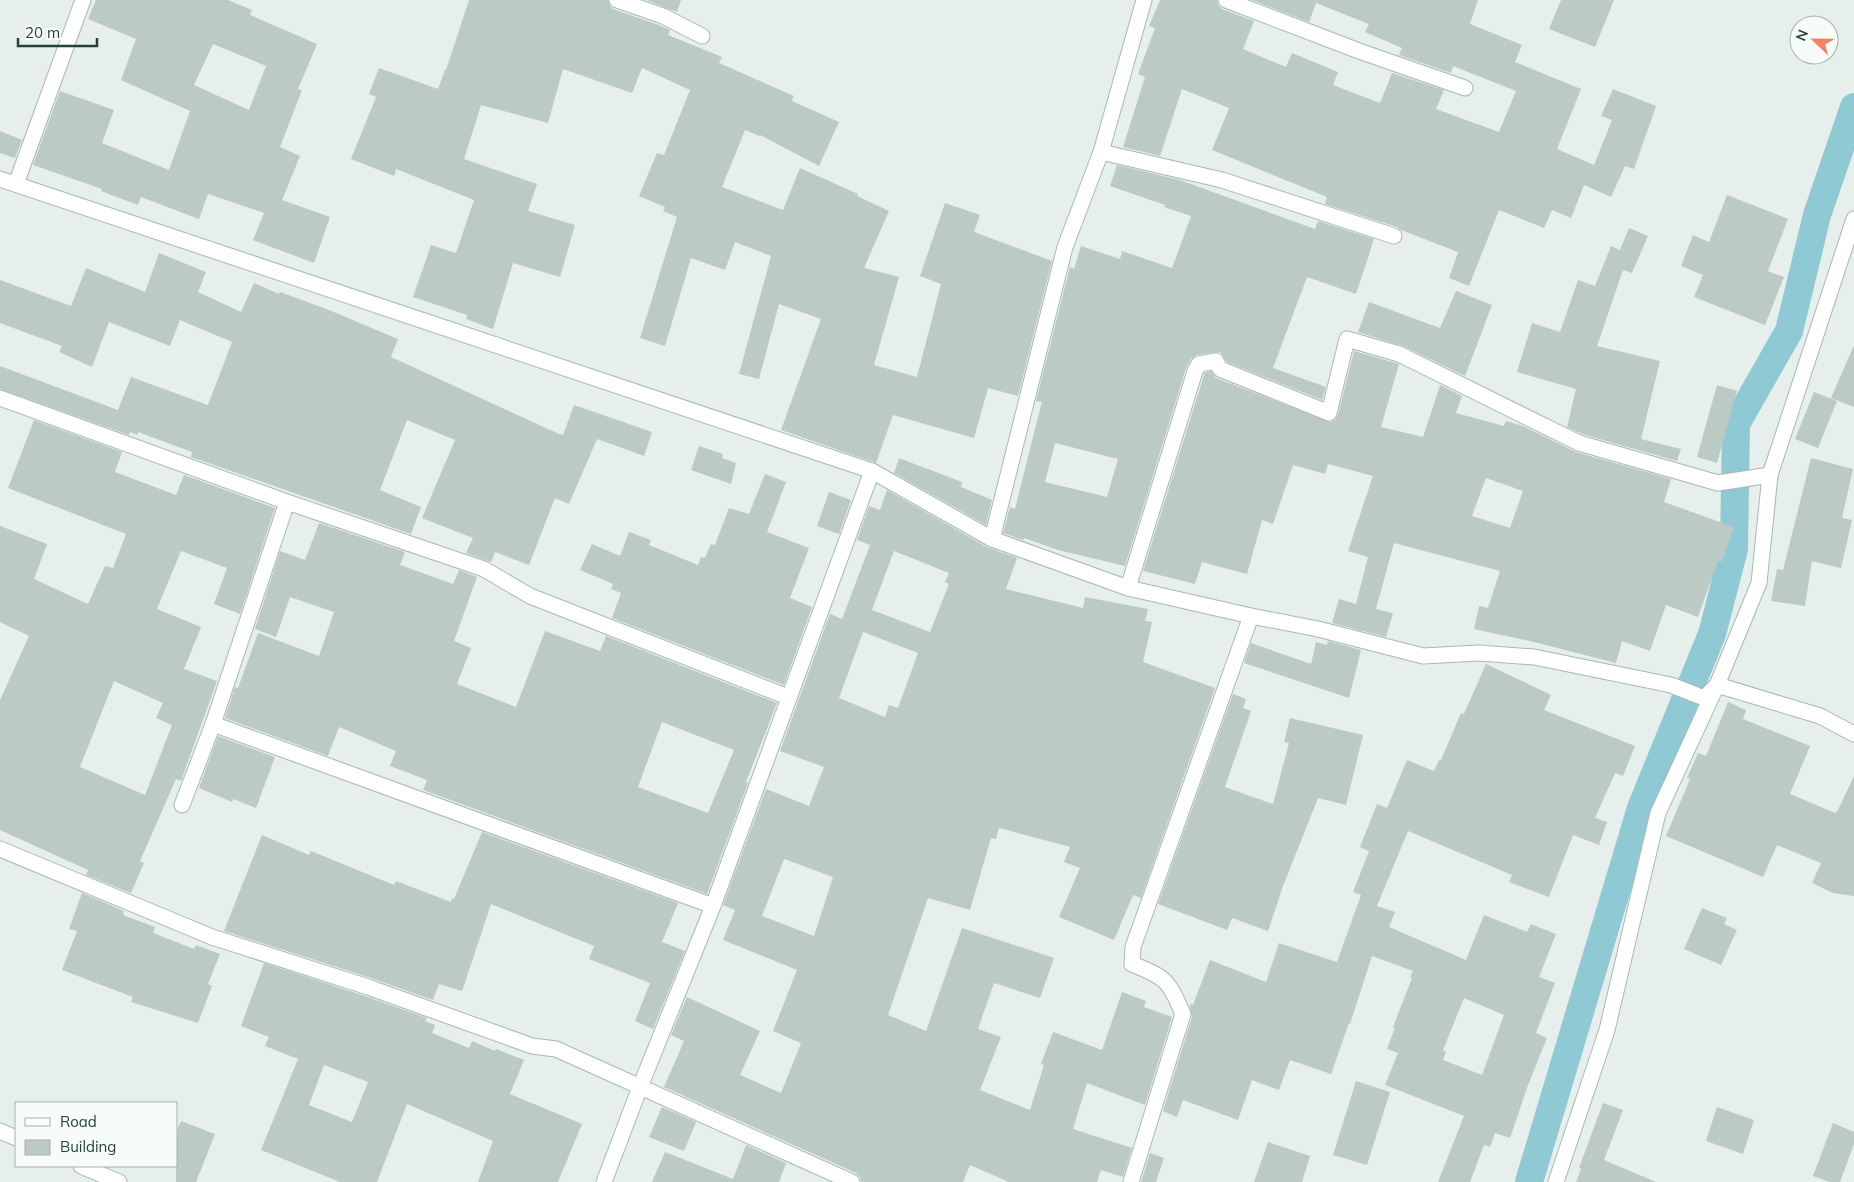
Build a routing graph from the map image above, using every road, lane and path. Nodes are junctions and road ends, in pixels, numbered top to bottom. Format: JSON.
{"nodes":[{"id":1,"x":83,"y":0,"type":"edge"},
{"id":2,"x":617,"y":0,"type":"edge"},
{"id":3,"x":1144,"y":0,"type":"edge"},
{"id":4,"x":1226,"y":0,"type":"edge"},
{"id":5,"x":702,"y":36,"type":"dead end"},
{"id":6,"x":1465,"y":88,"type":"dead end"},
{"id":7,"x":1101,"y":152,"type":"junction"},
{"id":8,"x":0,"y":179,"type":"edge"},
{"id":9,"x":16,"y":184,"type":"junction"},
{"id":10,"x":1854,"y":219,"type":"edge"},
{"id":11,"x":1394,"y":236,"type":"dead end"},
{"id":12,"x":0,"y":398,"type":"edge"},
{"id":13,"x":872,"y":471,"type":"junction"},
{"id":14,"x":1770,"y":475,"type":"junction"},
{"id":15,"x":287,"y":502,"type":"junction"},
{"id":16,"x":992,"y":539,"type":"junction"},
{"id":17,"x":1128,"y":588,"type":"junction"},
{"id":18,"x":1251,"y":616,"type":"junction"},
{"id":19,"x":1717,"y":685,"type":"junction"},
{"id":20,"x":788,"y":697,"type":"junction"},
{"id":21,"x":213,"y":724,"type":"junction"},
{"id":22,"x":1854,"y":734,"type":"edge"},
{"id":23,"x":182,"y":805,"type":"dead end"},
{"id":24,"x":0,"y":849,"type":"edge"},
{"id":25,"x":713,"y":906,"type":"junction"},
{"id":26,"x":640,"y":1087,"type":"junction"},
{"id":27,"x":0,"y":1130,"type":"edge"},
{"id":28,"x":15,"y":1138,"type":"edge"},
{"id":29,"x":83,"y":1167,"type":"edge"},
{"id":30,"x":119,"y":1182,"type":"edge"},
{"id":31,"x":604,"y":1182,"type":"edge"},
{"id":32,"x":852,"y":1182,"type":"edge"},
{"id":33,"x":1131,"y":1182,"type":"edge"},
{"id":34,"x":1556,"y":1182,"type":"edge"}],
"edges":[{"from":1,"to":9,"type":"street"},
{"from":2,"to":5,"type":"street"},
{"from":3,"to":7,"type":"street"},
{"from":4,"to":6,"type":"street"},
{"from":7,"to":11,"type":"street"},
{"from":7,"to":16,"type":"street"},
{"from":8,"to":9,"type":"street"},
{"from":9,"to":13,"type":"street"},
{"from":10,"to":14,"type":"street"},
{"from":12,"to":15,"type":"street"},
{"from":13,"to":16,"type":"street"},
{"from":13,"to":20,"type":"street"},
{"from":14,"to":17,"type":"street"},
{"from":14,"to":19,"type":"street"},
{"from":15,"to":20,"type":"street"},
{"from":15,"to":21,"type":"street"},
{"from":16,"to":17,"type":"street"},
{"from":17,"to":18,"type":"street"},
{"from":18,"to":19,"type":"street"},
{"from":18,"to":33,"type":"street"},
{"from":19,"to":22,"type":"street"},
{"from":19,"to":34,"type":"street"},
{"from":20,"to":25,"type":"street"},
{"from":21,"to":23,"type":"street"},
{"from":21,"to":25,"type":"street"},
{"from":24,"to":26,"type":"street"},
{"from":25,"to":26,"type":"street"},
{"from":26,"to":31,"type":"street"},
{"from":26,"to":32,"type":"street"},
{"from":27,"to":28,"type":"street"},
{"from":29,"to":30,"type":"street"}]}
